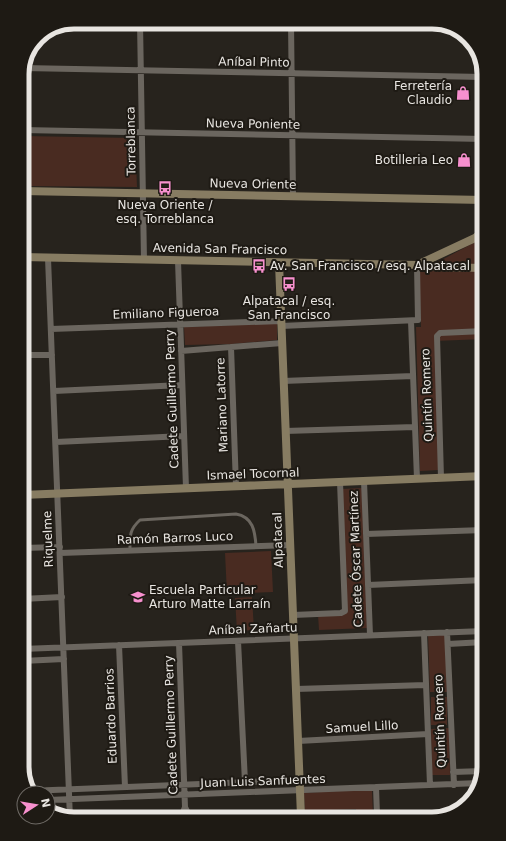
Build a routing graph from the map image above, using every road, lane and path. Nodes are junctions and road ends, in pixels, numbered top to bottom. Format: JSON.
{"nodes":[{"id":1,"x":140,"y":29,"type":"edge"},
{"id":2,"x":291,"y":29,"type":"edge"},
{"id":3,"x":30,"y":68,"type":"edge"},
{"id":4,"x":141,"y":71,"type":"junction"},
{"id":5,"x":292,"y":74,"type":"junction"},
{"id":6,"x":477,"y":77,"type":"edge"},
{"id":7,"x":29,"y":130,"type":"edge"},
{"id":8,"x":142,"y":132,"type":"junction"},
{"id":9,"x":292,"y":135,"type":"junction"},
{"id":10,"x":477,"y":139,"type":"edge"},
{"id":11,"x":29,"y":191,"type":"edge"},
{"id":12,"x":143,"y":194,"type":"junction"},
{"id":13,"x":293,"y":196,"type":"junction"},
{"id":14,"x":477,"y":200,"type":"edge"},
{"id":15,"x":477,"y":236,"type":"edge"},
{"id":16,"x":29,"y":257,"type":"edge"},
{"id":17,"x":48,"y":258,"type":"junction"},
{"id":18,"x":144,"y":260,"type":"junction"},
{"id":19,"x":178,"y":261,"type":"junction"},
{"id":20,"x":278,"y":263,"type":"junction"},
{"id":21,"x":417,"y":265,"type":"junction"},
{"id":22,"x":477,"y":268,"type":"edge"},
{"id":23,"x":411,"y":321,"type":"junction"},
{"id":24,"x":180,"y":324,"type":"junction"},
{"id":25,"x":281,"y":324,"type":"junction"},
{"id":26,"x":51,"y":329,"type":"junction"},
{"id":27,"x":477,"y":331,"type":"edge"},
{"id":28,"x":282,"y":344,"type":"junction"},
{"id":29,"x":231,"y":347,"type":"junction"},
{"id":30,"x":181,"y":351,"type":"junction"},
{"id":31,"x":52,"y":355,"type":"junction"},
{"id":32,"x":29,"y":356,"type":"edge"},
{"id":33,"x":413,"y":376,"type":"junction"},
{"id":34,"x":283,"y":381,"type":"junction"},
{"id":35,"x":182,"y":385,"type":"junction"},
{"id":36,"x":54,"y":391,"type":"junction"},
{"id":37,"x":415,"y":427,"type":"junction"},
{"id":38,"x":285,"y":431,"type":"junction"},
{"id":39,"x":184,"y":436,"type":"junction"},
{"id":40,"x":56,"y":442,"type":"junction"},
{"id":41,"x":477,"y":476,"type":"edge"},
{"id":42,"x":441,"y":478,"type":"junction"},
{"id":43,"x":417,"y":479,"type":"junction"},
{"id":44,"x":364,"y":481,"type":"junction"},
{"id":45,"x":340,"y":482,"type":"junction"},
{"id":46,"x":288,"y":484,"type":"junction"},
{"id":47,"x":236,"y":486,"type":"junction"},
{"id":48,"x":186,"y":488,"type":"junction"},
{"id":49,"x":58,"y":493,"type":"junction"},
{"id":50,"x":29,"y":495,"type":"edge"},
{"id":51,"x":477,"y":530,"type":"edge"},
{"id":52,"x":366,"y":534,"type":"junction"},
{"id":53,"x":290,"y":545,"type":"junction"},
{"id":54,"x":256,"y":546,"type":"junction"},
{"id":55,"x":29,"y":548,"type":"edge"},
{"id":56,"x":60,"y":550,"type":"junction"},
{"id":57,"x":130,"y":551,"type":"junction"},
{"id":58,"x":477,"y":580,"type":"edge"},
{"id":59,"x":368,"y":585,"type":"junction"},
{"id":60,"x":62,"y":597,"type":"junction"},
{"id":61,"x":29,"y":599,"type":"edge"},
{"id":62,"x":293,"y":615,"type":"junction"},
{"id":63,"x":477,"y":631,"type":"edge"},
{"id":64,"x":447,"y":632,"type":"junction"},
{"id":65,"x":424,"y":633,"type":"junction"},
{"id":66,"x":370,"y":635,"type":"junction"},
{"id":67,"x":294,"y":639,"type":"junction"},
{"id":68,"x":238,"y":641,"type":"junction"},
{"id":69,"x":477,"y":642,"type":"edge"},
{"id":70,"x":179,"y":643,"type":"junction"},
{"id":71,"x":448,"y":644,"type":"junction"},
{"id":72,"x":119,"y":645,"type":"junction"},
{"id":73,"x":64,"y":648,"type":"junction"},
{"id":74,"x":29,"y":649,"type":"edge"},
{"id":75,"x":64,"y":659,"type":"junction"},
{"id":76,"x":29,"y":661,"type":"edge"},
{"id":77,"x":426,"y":684,"type":"junction"},
{"id":78,"x":296,"y":689,"type":"junction"},
{"id":79,"x":428,"y":734,"type":"junction"},
{"id":80,"x":298,"y":740,"type":"junction"},
{"id":81,"x":477,"y":771,"type":"edge"},
{"id":82,"x":453,"y":772,"type":"junction"},
{"id":83,"x":299,"y":780,"type":"junction"},
{"id":84,"x":245,"y":782,"type":"junction"},
{"id":85,"x":184,"y":784,"type":"junction"},
{"id":86,"x":454,"y":784,"type":"junction"},
{"id":87,"x":473,"y":784,"type":"edge"},
{"id":88,"x":430,"y":785,"type":"junction"},
{"id":89,"x":125,"y":787,"type":"junction"},
{"id":90,"x":376,"y":788,"type":"junction"},
{"id":91,"x":69,"y":789,"type":"junction"},
{"id":92,"x":56,"y":790,"type":"edge"},
{"id":93,"x":300,"y":790,"type":"junction"},
{"id":94,"x":184,"y":795,"type":"junction"},
{"id":95,"x":70,"y":799,"type":"junction"},
{"id":96,"x":56,"y":800,"type":"edge"},
{"id":97,"x":185,"y":807,"type":"junction"},
{"id":98,"x":70,"y":812,"type":"edge"},
{"id":99,"x":183,"y":812,"type":"edge"},
{"id":100,"x":188,"y":812,"type":"edge"},
{"id":101,"x":301,"y":812,"type":"edge"},
{"id":102,"x":377,"y":812,"type":"edge"}],
"edges":[{"from":1,"to":4,"type":"street","name":"Torreblanca"},
{"from":2,"to":5,"type":"street"},
{"from":3,"to":4,"type":"street","name":"Aníbal Pinto"},
{"from":4,"to":5,"type":"street","name":"Aníbal Pinto"},
{"from":4,"to":8,"type":"street","name":"Torreblanca"},
{"from":5,"to":6,"type":"street","name":"Aníbal Pinto"},
{"from":5,"to":9,"type":"street"},
{"from":7,"to":8,"type":"street","name":"Nueva Poniente"},
{"from":8,"to":9,"type":"street","name":"Nueva Poniente"},
{"from":8,"to":12,"type":"street","name":"Torreblanca"},
{"from":9,"to":10,"type":"street","name":"Nueva Poniente"},
{"from":9,"to":13,"type":"street"},
{"from":11,"to":12,"type":"main road","name":"Nueva Oriente"},
{"from":12,"to":13,"type":"main road","name":"Nueva Oriente"},
{"from":12,"to":18,"type":"street","name":"Torreblanca"},
{"from":13,"to":14,"type":"main road","name":"Nueva Oriente"},
{"from":15,"to":21,"type":"main road","name":"Avenida San Francisco"},
{"from":16,"to":17,"type":"main road","name":"Avenida San Francisco"},
{"from":17,"to":18,"type":"main road","name":"Avenida San Francisco"},
{"from":17,"to":26,"type":"street","name":"Riquelme"},
{"from":18,"to":19,"type":"main road","name":"Avenida San Francisco"},
{"from":19,"to":20,"type":"main road","name":"Avenida San Francisco"},
{"from":19,"to":24,"type":"street","name":"Cadete Guillermo Perry"},
{"from":20,"to":21,"type":"main road","name":"Avenida San Francisco"},
{"from":20,"to":25,"type":"main road","name":"Alpatacal"},
{"from":21,"to":22,"type":"main road","name":"Avenida San Francisco"},
{"from":21,"to":23,"type":"street","name":"Emiliano Figueroa"},
{"from":23,"to":25,"type":"street","name":"Emiliano Figueroa"},
{"from":23,"to":33,"type":"street","name":"Quintín Romero"},
{"from":24,"to":25,"type":"street","name":"Emiliano Figueroa"},
{"from":24,"to":26,"type":"street","name":"Emiliano Figueroa"},
{"from":24,"to":30,"type":"street","name":"Cadete Guillermo Perry"},
{"from":25,"to":28,"type":"main road","name":"Alpatacal"},
{"from":26,"to":31,"type":"street","name":"Riquelme"},
{"from":27,"to":42,"type":"street","name":"Quintín Romero"},
{"from":28,"to":29,"type":"street"},
{"from":28,"to":34,"type":"main road","name":"Alpatacal"},
{"from":29,"to":30,"type":"street"},
{"from":29,"to":47,"type":"street","name":"Mariano Latorre"},
{"from":30,"to":35,"type":"street","name":"Cadete Guillermo Perry"},
{"from":31,"to":32,"type":"street"},
{"from":31,"to":36,"type":"street","name":"Riquelme"},
{"from":33,"to":34,"type":"street"},
{"from":33,"to":37,"type":"street","name":"Quintín Romero"},
{"from":34,"to":38,"type":"main road","name":"Alpatacal"},
{"from":35,"to":36,"type":"street"},
{"from":35,"to":39,"type":"street","name":"Cadete Guillermo Perry"},
{"from":36,"to":40,"type":"street","name":"Riquelme"},
{"from":37,"to":38,"type":"street"},
{"from":37,"to":43,"type":"street","name":"Quintín Romero"},
{"from":38,"to":46,"type":"main road","name":"Alpatacal"},
{"from":39,"to":40,"type":"street"},
{"from":39,"to":48,"type":"street","name":"Cadete Guillermo Perry"},
{"from":40,"to":49,"type":"street","name":"Riquelme"},
{"from":41,"to":42,"type":"main road","name":"Ismael Tocornal"},
{"from":42,"to":43,"type":"main road","name":"Ismael Tocornal"},
{"from":43,"to":44,"type":"main road","name":"Ismael Tocornal"},
{"from":44,"to":45,"type":"main road","name":"Ismael Tocornal"},
{"from":44,"to":52,"type":"street","name":"Cadete Óscar Martínez"},
{"from":45,"to":46,"type":"main road","name":"Ismael Tocornal"},
{"from":45,"to":62,"type":"street","name":"Cadete Óscar Martínez"},
{"from":46,"to":47,"type":"main road","name":"Ismael Tocornal"},
{"from":46,"to":53,"type":"main road","name":"Alpatacal"},
{"from":47,"to":48,"type":"main road","name":"Ismael Tocornal"},
{"from":48,"to":49,"type":"main road","name":"Ismael Tocornal"},
{"from":49,"to":50,"type":"main road","name":"Ismael Tocornal"},
{"from":49,"to":56,"type":"street","name":"Riquelme"},
{"from":51,"to":52,"type":"street"},
{"from":52,"to":59,"type":"street","name":"Cadete Óscar Martínez"},
{"from":53,"to":54,"type":"street","name":"Ramón Barros Luco"},
{"from":53,"to":62,"type":"main road","name":"Alpatacal"},
{"from":54,"to":57,"type":"street","name":"Ramón Barros Luco"},
{"from":54,"to":57,"type":"lane"},
{"from":55,"to":56,"type":"street","name":"Ramón Barros Luco"},
{"from":56,"to":57,"type":"street","name":"Ramón Barros Luco"},
{"from":56,"to":60,"type":"street","name":"Riquelme"},
{"from":58,"to":59,"type":"street"},
{"from":59,"to":66,"type":"street","name":"Cadete Óscar Martínez"},
{"from":60,"to":61,"type":"street"},
{"from":60,"to":73,"type":"street","name":"Riquelme"},
{"from":62,"to":67,"type":"main road","name":"Alpatacal"},
{"from":63,"to":64,"type":"street","name":"Aníbal Zañartu"},
{"from":64,"to":65,"type":"street","name":"Aníbal Zañartu"},
{"from":64,"to":71,"type":"street","name":"Quintín Romero"},
{"from":65,"to":66,"type":"street","name":"Aníbal Zañartu"},
{"from":65,"to":77,"type":"street","name":"Quintín Romero"},
{"from":66,"to":67,"type":"street","name":"Aníbal Zañartu"},
{"from":67,"to":68,"type":"street","name":"Aníbal Zañartu"},
{"from":67,"to":78,"type":"main road","name":"Alpatacal"},
{"from":68,"to":70,"type":"street","name":"Aníbal Zañartu"},
{"from":68,"to":84,"type":"street"},
{"from":69,"to":71,"type":"street"},
{"from":70,"to":72,"type":"street","name":"Aníbal Zañartu"},
{"from":70,"to":85,"type":"street","name":"Cadete Guillermo Perry"},
{"from":71,"to":82,"type":"street","name":"Quintín Romero"},
{"from":72,"to":73,"type":"street","name":"Aníbal Zañartu"},
{"from":72,"to":89,"type":"street","name":"Eduardo Barrios"},
{"from":73,"to":74,"type":"street","name":"Aníbal Zañartu"},
{"from":73,"to":75,"type":"street","name":"Riquelme"},
{"from":75,"to":76,"type":"street"},
{"from":75,"to":91,"type":"street","name":"Riquelme"},
{"from":77,"to":78,"type":"street"},
{"from":77,"to":79,"type":"street","name":"Quintín Romero"},
{"from":78,"to":80,"type":"main road","name":"Alpatacal"},
{"from":79,"to":80,"type":"street","name":"Samuel Lillo"},
{"from":79,"to":88,"type":"street","name":"Quintín Romero"},
{"from":80,"to":83,"type":"main road","name":"Alpatacal"},
{"from":81,"to":82,"type":"street"},
{"from":82,"to":86,"type":"street","name":"Quintín Romero"},
{"from":83,"to":84,"type":"street","name":"Juan Luis Sanfuentes"},
{"from":83,"to":93,"type":"main road","name":"Alpatacal"},
{"from":84,"to":85,"type":"street","name":"Juan Luis Sanfuentes"},
{"from":85,"to":89,"type":"street","name":"Juan Luis Sanfuentes"},
{"from":85,"to":94,"type":"street","name":"Cadete Guillermo Perry"},
{"from":86,"to":87,"type":"street","name":"Juan Luis Sanfuentes"},
{"from":86,"to":88,"type":"street","name":"Juan Luis Sanfuentes"},
{"from":88,"to":90,"type":"street","name":"Juan Luis Sanfuentes"},
{"from":89,"to":91,"type":"street","name":"Juan Luis Sanfuentes"},
{"from":90,"to":93,"type":"street","name":"Juan Luis Sanfuentes"},
{"from":90,"to":102,"type":"street"},
{"from":91,"to":92,"type":"street","name":"Juan Luis Sanfuentes"},
{"from":91,"to":95,"type":"street","name":"Riquelme"},
{"from":93,"to":94,"type":"street","name":"Juan Luis Sanfuentes"},
{"from":93,"to":101,"type":"main road","name":"Alpatacal"},
{"from":94,"to":95,"type":"street","name":"Juan Luis Sanfuentes"},
{"from":94,"to":97,"type":"street","name":"Cadete Guillermo Perry"},
{"from":95,"to":96,"type":"street","name":"Juan Luis Sanfuentes"},
{"from":95,"to":98,"type":"street","name":"Riquelme"},
{"from":97,"to":99,"type":"street","name":"Cadete Guillermo Perry"},
{"from":97,"to":100,"type":"street","name":"Cadete Guillermo Perry"}]}
